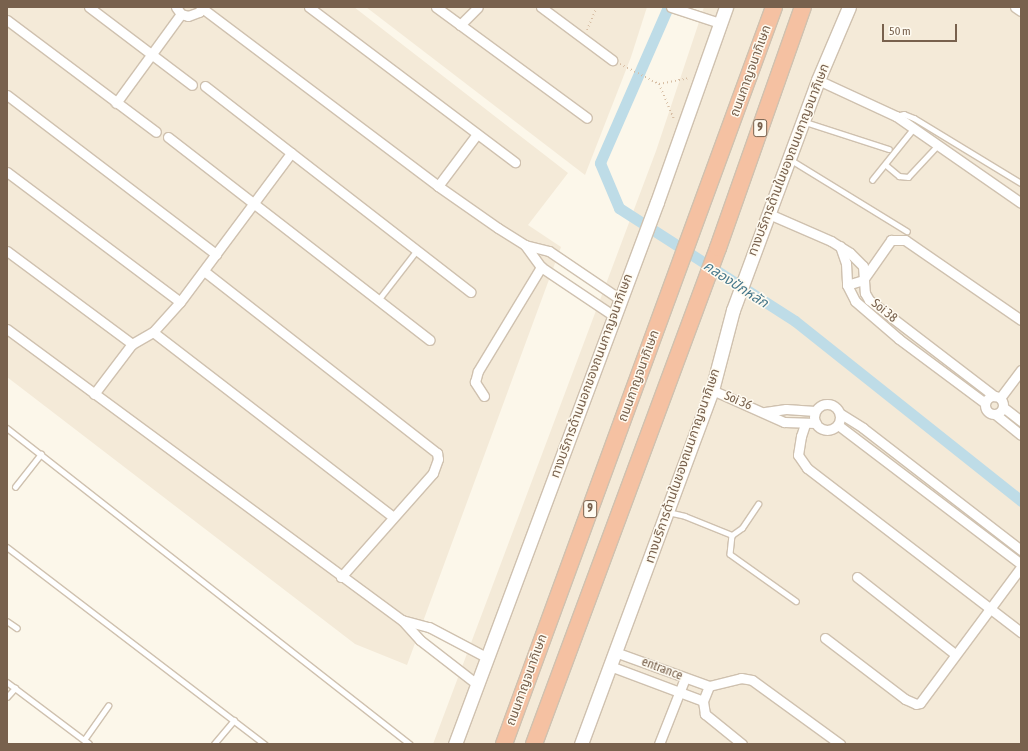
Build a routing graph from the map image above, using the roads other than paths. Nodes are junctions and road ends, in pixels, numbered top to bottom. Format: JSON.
{"nodes":[{"id":1,"x":89,"y":7,"type":"edge"},
{"id":2,"x":202,"y":7,"type":"edge"},
{"id":3,"x":309,"y":7,"type":"edge"},
{"id":4,"x":436,"y":7,"type":"edge"},
{"id":5,"x":478,"y":7,"type":"edge"},
{"id":6,"x":541,"y":7,"type":"edge"},
{"id":7,"x":671,"y":7,"type":"edge"},
{"id":8,"x":726,"y":7,"type":"edge"},
{"id":9,"x":774,"y":7,"type":"edge"},
{"id":10,"x":803,"y":7,"type":"edge"},
{"id":11,"x":848,"y":7,"type":"edge"},
{"id":12,"x":1015,"y":7,"type":"edge"},
{"id":13,"x":179,"y":10,"type":"edge"},
{"id":14,"x":1021,"y":11,"type":"edge"},
{"id":15,"x":7,"y":20,"type":"edge"},
{"id":16,"x":720,"y":23,"type":"junction"},
{"id":17,"x":460,"y":24,"type":"junction"},
{"id":18,"x":152,"y":54,"type":"junction"},
{"id":19,"x":612,"y":60,"type":"road end"},
{"id":20,"x":818,"y":80,"type":"junction"},
{"id":21,"x":192,"y":85,"type":"dead end"},
{"id":22,"x":205,"y":86,"type":"dead end"},
{"id":23,"x":7,"y":95,"type":"edge"},
{"id":24,"x":116,"y":103,"type":"junction"},
{"id":25,"x":896,"y":116,"type":"junction"},
{"id":26,"x":587,"y":118,"type":"dead end"},
{"id":27,"x":803,"y":121,"type":"junction"},
{"id":28,"x":913,"y":129,"type":"junction"},
{"id":29,"x":156,"y":132,"type":"dead end"},
{"id":30,"x":477,"y":134,"type":"junction"},
{"id":31,"x":168,"y":137,"type":"dead end"},
{"id":32,"x":937,"y":146,"type":"junction"},
{"id":33,"x":888,"y":149,"type":"dead end"},
{"id":34,"x":291,"y":153,"type":"junction"},
{"id":35,"x":789,"y":159,"type":"junction"},
{"id":36,"x":515,"y":162,"type":"dead end"},
{"id":37,"x":886,"y":165,"type":"junction"},
{"id":38,"x":7,"y":172,"type":"edge"},
{"id":39,"x":872,"y":180,"type":"dead end"},
{"id":40,"x":1021,"y":182,"type":"edge"},
{"id":41,"x":438,"y":186,"type":"junction"},
{"id":42,"x":1021,"y":203,"type":"edge"},
{"id":43,"x":253,"y":204,"type":"junction"},
{"id":44,"x":769,"y":214,"type":"junction"},
{"id":45,"x":907,"y":231,"type":"dead end"},
{"id":46,"x":525,"y":245,"type":"junction"},
{"id":47,"x":840,"y":246,"type":"junction"},
{"id":48,"x":417,"y":250,"type":"junction"},
{"id":49,"x":7,"y":251,"type":"edge"},
{"id":50,"x":216,"y":254,"type":"junction"},
{"id":51,"x":569,"y":265,"type":"junction"},
{"id":52,"x":541,"y":267,"type":"junction"},
{"id":53,"x":204,"y":271,"type":"junction"},
{"id":54,"x":560,"y":279,"type":"junction"},
{"id":55,"x":863,"y":280,"type":"junction"},
{"id":56,"x":847,"y":285,"type":"junction"},
{"id":57,"x":471,"y":292,"type":"dead end"},
{"id":58,"x":379,"y":299,"type":"junction"},
{"id":59,"x":620,"y":300,"type":"junction"},
{"id":60,"x":869,"y":300,"type":"junction"},
{"id":61,"x":180,"y":302,"type":"junction"},
{"id":62,"x":862,"y":307,"type":"junction"},
{"id":63,"x":614,"y":316,"type":"junction"},
{"id":64,"x":1021,"y":320,"type":"edge"},
{"id":65,"x":7,"y":329,"type":"edge"},
{"id":66,"x":153,"y":332,"type":"junction"},
{"id":67,"x":430,"y":340,"type":"dead end"},
{"id":68,"x":132,"y":344,"type":"junction"},
{"id":69,"x":1021,"y":370,"type":"edge"},
{"id":70,"x":712,"y":390,"type":"junction"},
{"id":71,"x":94,"y":394,"type":"junction"},
{"id":72,"x":484,"y":396,"type":"dead end"},
{"id":73,"x":997,"y":397,"type":"junction"},
{"id":74,"x":985,"y":403,"type":"junction"},
{"id":75,"x":1003,"y":407,"type":"junction"},
{"id":76,"x":815,"y":411,"type":"junction"},
{"id":77,"x":765,"y":412,"type":"junction"},
{"id":78,"x":840,"y":414,"type":"junction"},
{"id":79,"x":995,"y":414,"type":"junction"},
{"id":80,"x":1021,"y":421,"type":"edge"},
{"id":81,"x":816,"y":423,"type":"junction"},
{"id":82,"x":805,"y":424,"type":"junction"},
{"id":83,"x":838,"y":425,"type":"junction"},
{"id":84,"x":7,"y":428,"type":"edge"},
{"id":85,"x":1021,"y":435,"type":"edge"},
{"id":86,"x":41,"y":454,"type":"junction"},
{"id":87,"x":917,"y":469,"type":"junction"},
{"id":88,"x":910,"y":478,"type":"junction"},
{"id":89,"x":15,"y":487,"type":"dead end"},
{"id":90,"x":758,"y":504,"type":"dead end"},
{"id":91,"x":668,"y":512,"type":"junction"},
{"id":92,"x":394,"y":517,"type":"junction"},
{"id":93,"x":732,"y":535,"type":"junction"},
{"id":94,"x":7,"y":547,"type":"edge"},
{"id":95,"x":1021,"y":550,"type":"edge"},
{"id":96,"x":1021,"y":564,"type":"edge"},
{"id":97,"x":1021,"y":567,"type":"edge"},
{"id":98,"x":341,"y":577,"type":"junction"},
{"id":99,"x":857,"y":578,"type":"dead end"},
{"id":100,"x":796,"y":601,"type":"dead end"},
{"id":101,"x":990,"y":608,"type":"junction"},
{"id":102,"x":402,"y":620,"type":"junction"},
{"id":103,"x":7,"y":622,"type":"edge"},
{"id":104,"x":17,"y":628,"type":"dead end"},
{"id":105,"x":1021,"y":632,"type":"edge"},
{"id":106,"x":825,"y":638,"type":"dead end"},
{"id":107,"x":615,"y":652,"type":"junction"},
{"id":108,"x":956,"y":654,"type":"junction"},
{"id":109,"x":488,"y":658,"type":"junction"},
{"id":110,"x":610,"y":666,"type":"junction"},
{"id":111,"x":685,"y":678,"type":"junction"},
{"id":112,"x":7,"y":682,"type":"edge"},
{"id":113,"x":478,"y":685,"type":"junction"},
{"id":114,"x":709,"y":686,"type":"junction"},
{"id":115,"x":15,"y":688,"type":"junction"},
{"id":116,"x":680,"y":692,"type":"junction"},
{"id":117,"x":7,"y":698,"type":"edge"},
{"id":118,"x":703,"y":701,"type":"junction"},
{"id":119,"x":108,"y":706,"type":"dead end"},
{"id":120,"x":234,"y":720,"type":"junction"},
{"id":121,"x":84,"y":740,"type":"junction"},
{"id":122,"x":89,"y":744,"type":"edge"},
{"id":123,"x":214,"y":744,"type":"edge"},
{"id":124,"x":265,"y":744,"type":"edge"},
{"id":125,"x":410,"y":744,"type":"edge"},
{"id":126,"x":455,"y":744,"type":"edge"},
{"id":127,"x":504,"y":744,"type":"edge"},
{"id":128,"x":534,"y":744,"type":"edge"},
{"id":129,"x":581,"y":744,"type":"edge"},
{"id":130,"x":659,"y":744,"type":"edge"},
{"id":131,"x":742,"y":744,"type":"edge"},
{"id":132,"x":840,"y":744,"type":"edge"}],
"edges":[{"from":1,"to":18,"type":"street"},
{"from":2,"to":13,"type":"street"},
{"from":2,"to":41,"type":"street"},
{"from":3,"to":30,"type":"street"},
{"from":4,"to":17,"type":"street"},
{"from":5,"to":17,"type":"street"},
{"from":6,"to":19,"type":"street"},
{"from":7,"to":16,"type":"street"},
{"from":8,"to":16,"type":"main road","name":"ทางบริการด้านนอกของถนนกาญจนาภิเษก"},
{"from":9,"to":127,"type":"highway","name":"ถนนกาญจนาภิเษก","number":"9"},
{"from":10,"to":128,"type":"highway","number":"9"},
{"from":11,"to":20,"type":"main road","name":"ทางบริการด้านในของถนนกาญจนาภิเษก"},
{"from":12,"to":14,"type":"street"},
{"from":13,"to":18,"type":"street"},
{"from":15,"to":24,"type":"street"},
{"from":16,"to":59,"type":"main road","name":"ทางบริการด้านนอกของถนนกาญจนาภิเษก"},
{"from":17,"to":26,"type":"street"},
{"from":18,"to":21,"type":"street"},
{"from":18,"to":24,"type":"street"},
{"from":20,"to":25,"type":"street"},
{"from":20,"to":27,"type":"main road","name":"ทางบริการด้านในของถนนกาญจนาภิเษก"},
{"from":22,"to":34,"type":"street"},
{"from":23,"to":50,"type":"street"},
{"from":24,"to":29,"type":"street"},
{"from":25,"to":28,"type":"street"},
{"from":25,"to":40,"type":"lane"},
{"from":27,"to":33,"type":"lane"},
{"from":27,"to":35,"type":"main road","name":"ทางบริการด้านในของถนนกาญจนาภิเษก"},
{"from":28,"to":32,"type":"street"},
{"from":28,"to":37,"type":"lane"},
{"from":30,"to":36,"type":"street"},
{"from":30,"to":41,"type":"street"},
{"from":31,"to":43,"type":"street"},
{"from":32,"to":37,"type":"lane"},
{"from":32,"to":42,"type":"street"},
{"from":34,"to":43,"type":"street"},
{"from":34,"to":48,"type":"street"},
{"from":35,"to":44,"type":"main road","name":"ทางบริการด้านในของถนนกาญจนาภิเษก"},
{"from":35,"to":45,"type":"lane"},
{"from":37,"to":39,"type":"lane"},
{"from":38,"to":61,"type":"street"},
{"from":41,"to":46,"type":"street"},
{"from":43,"to":50,"type":"street"},
{"from":43,"to":58,"type":"street"},
{"from":44,"to":47,"type":"street","name":"Soi 38"},
{"from":44,"to":70,"type":"main road","name":"ทางบริการด้านในของถนนกาญจนาภิเษก"},
{"from":46,"to":51,"type":"street"},
{"from":46,"to":52,"type":"street"},
{"from":47,"to":55,"type":"street","name":"Soi 38"},
{"from":47,"to":56,"type":"street"},
{"from":48,"to":57,"type":"street"},
{"from":48,"to":58,"type":"lane"},
{"from":49,"to":68,"type":"street"},
{"from":50,"to":53,"type":"street"},
{"from":51,"to":54,"type":"street"},
{"from":51,"to":59,"type":"street"},
{"from":52,"to":54,"type":"street"},
{"from":52,"to":72,"type":"street"},
{"from":53,"to":61,"type":"street"},
{"from":53,"to":92,"type":"street"},
{"from":54,"to":63,"type":"street"},
{"from":55,"to":56,"type":"street"},
{"from":55,"to":60,"type":"street","name":"Soi 38"},
{"from":55,"to":64,"type":"street"},
{"from":56,"to":62,"type":"street"},
{"from":58,"to":67,"type":"street"},
{"from":59,"to":63,"type":"main road","name":"ทางบริการด้านนอกของถนนกาญจนาภิเษก"},
{"from":60,"to":62,"type":"street"},
{"from":60,"to":73,"type":"street","name":"Soi 38"},
{"from":61,"to":66,"type":"street"},
{"from":62,"to":74,"type":"street"},
{"from":63,"to":109,"type":"main road","name":"ทางบริการด้านนอกของถนนกาญจนาภิเษก"},
{"from":65,"to":71,"type":"street"},
{"from":66,"to":68,"type":"street"},
{"from":66,"to":92,"type":"street"},
{"from":68,"to":71,"type":"street"},
{"from":69,"to":73,"type":"street"},
{"from":70,"to":77,"type":"street","name":"Soi 36"},
{"from":70,"to":91,"type":"main road","name":"ทางบริการด้านในของถนนกาญจนาภิเษก"},
{"from":71,"to":98,"type":"street"},
{"from":73,"to":74,"type":"street"},
{"from":73,"to":75,"type":"street"},
{"from":74,"to":79,"type":"street"},
{"from":75,"to":79,"type":"street"},
{"from":75,"to":80,"type":"street"},
{"from":76,"to":77,"type":"street"},
{"from":76,"to":78,"type":"street"},
{"from":76,"to":81,"type":"street"},
{"from":77,"to":82,"type":"street","name":"Soi 36"},
{"from":78,"to":83,"type":"street"},
{"from":78,"to":87,"type":"street"},
{"from":79,"to":85,"type":"street"},
{"from":81,"to":82,"type":"street","name":"Soi 36"},
{"from":81,"to":83,"type":"street"},
{"from":82,"to":101,"type":"street"},
{"from":83,"to":88,"type":"street"},
{"from":84,"to":86,"type":"lane"},
{"from":86,"to":89,"type":"lane"},
{"from":86,"to":125,"type":"lane"},
{"from":87,"to":88,"type":"street"},
{"from":87,"to":95,"type":"street"},
{"from":88,"to":96,"type":"street"},
{"from":90,"to":93,"type":"lane"},
{"from":91,"to":93,"type":"lane"},
{"from":91,"to":107,"type":"main road","name":"ทางบริการด้านในของถนนกาญจนาภิเษก"},
{"from":92,"to":98,"type":"street"},
{"from":93,"to":100,"type":"lane"},
{"from":94,"to":120,"type":"lane"},
{"from":97,"to":101,"type":"street"},
{"from":98,"to":102,"type":"street"},
{"from":99,"to":108,"type":"street"},
{"from":101,"to":105,"type":"street"},
{"from":101,"to":108,"type":"street"},
{"from":102,"to":109,"type":"street"},
{"from":102,"to":113,"type":"street"},
{"from":103,"to":104,"type":"lane"},
{"from":106,"to":108,"type":"street"},
{"from":107,"to":110,"type":"main road","name":"ทางบริการด้านในของถนนกาญจนาภิเษก"},
{"from":107,"to":111,"type":"street","name":"entrance"},
{"from":109,"to":113,"type":"main road","name":"ทางบริการด้านนอกของถนนกาญจนาภิเษก"},
{"from":110,"to":116,"type":"street"},
{"from":110,"to":129,"type":"main road","name":"ทางบริการด้านในของถนนกาญจนาภิเษก"},
{"from":111,"to":114,"type":"street","name":"entrance"},
{"from":111,"to":116,"type":"street"},
{"from":112,"to":115,"type":"lane"},
{"from":113,"to":126,"type":"main road","name":"ทางบริการด้านนอกของถนนกาญจนาภิเษก"},
{"from":114,"to":118,"type":"street"},
{"from":114,"to":132,"type":"street"},
{"from":115,"to":117,"type":"lane"},
{"from":115,"to":121,"type":"lane"},
{"from":116,"to":118,"type":"street"},
{"from":116,"to":130,"type":"street"},
{"from":118,"to":131,"type":"street"},
{"from":119,"to":121,"type":"lane"},
{"from":120,"to":123,"type":"lane"},
{"from":120,"to":124,"type":"lane"},
{"from":121,"to":122,"type":"lane"}]}
